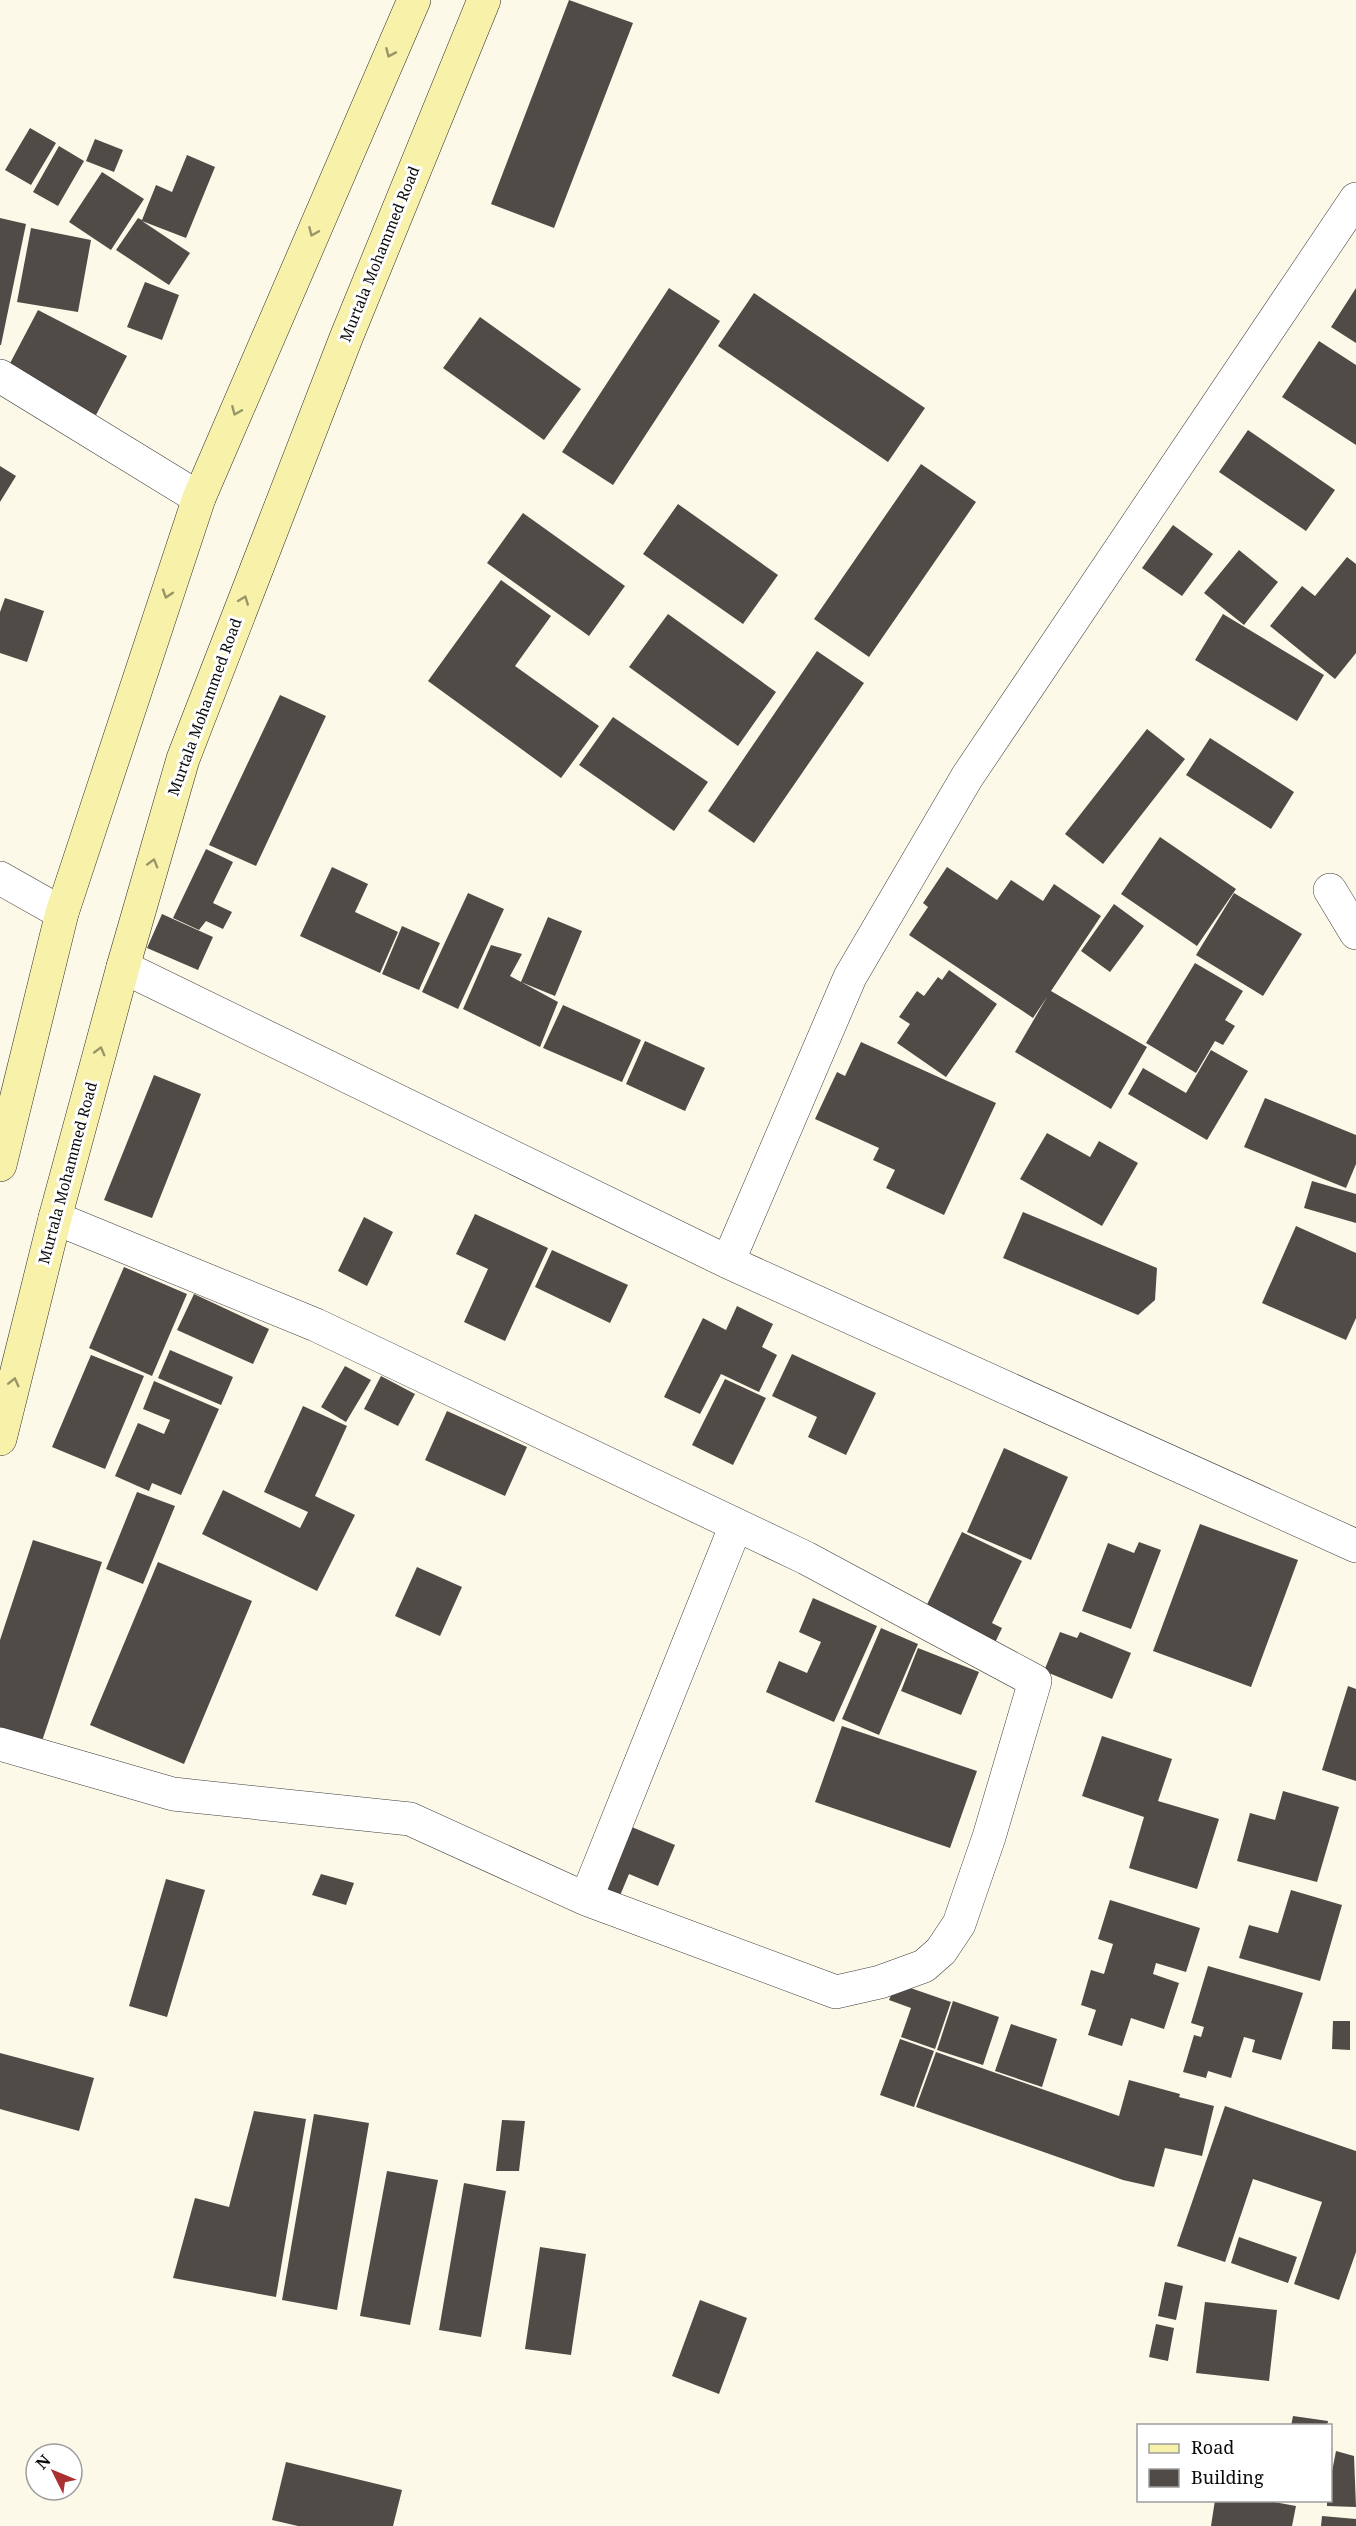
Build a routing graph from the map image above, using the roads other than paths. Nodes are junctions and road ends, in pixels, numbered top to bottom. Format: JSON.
{"nodes":[{"id":1,"x":414,"y":0,"type":"edge"},
{"id":2,"x":484,"y":0,"type":"edge"},
{"id":3,"x":1356,"y":199,"type":"edge"},
{"id":4,"x":0,"y":376,"type":"edge"},
{"id":5,"x":199,"y":498,"type":"junction"},
{"id":6,"x":0,"y":878,"type":"edge"},
{"id":7,"x":1330,"y":890,"type":"dead end"},
{"id":8,"x":62,"y":913,"type":"junction"},
{"id":9,"x":1356,"y":933,"type":"edge"},
{"id":10,"x":123,"y":967,"type":"junction"},
{"id":11,"x":0,"y":1166,"type":"edge"},
{"id":12,"x":55,"y":1218,"type":"junction"},
{"id":13,"x":728,"y":1262,"type":"junction"},
{"id":14,"x":0,"y":1439,"type":"edge"},
{"id":15,"x":736,"y":1524,"type":"junction"},
{"id":16,"x":1356,"y":1546,"type":"edge"},
{"id":17,"x":0,"y":1744,"type":"edge"},
{"id":18,"x":586,"y":1899,"type":"junction"}],
"edges":[{"from":1,"to":5,"type":"main road","one_way":true},
{"from":10,"to":2,"type":"main road","name":"Murtala Mohammed Road","one_way":true},
{"from":3,"to":13,"type":"street"},
{"from":4,"to":5,"type":"street"},
{"from":5,"to":8,"type":"main road","one_way":true},
{"from":6,"to":8,"type":"street"},
{"from":7,"to":9,"type":"street"},
{"from":8,"to":11,"type":"main road"},
{"from":12,"to":10,"type":"main road","name":"Murtala Mohammed Road","one_way":true},
{"from":10,"to":13,"type":"street"},
{"from":14,"to":12,"type":"main road","name":"Murtala Mohammed Road","one_way":true},
{"from":12,"to":15,"type":"street"},
{"from":13,"to":16,"type":"street"},
{"from":15,"to":18,"type":"street"},
{"from":15,"to":18,"type":"street"},
{"from":17,"to":18,"type":"street"}]}
